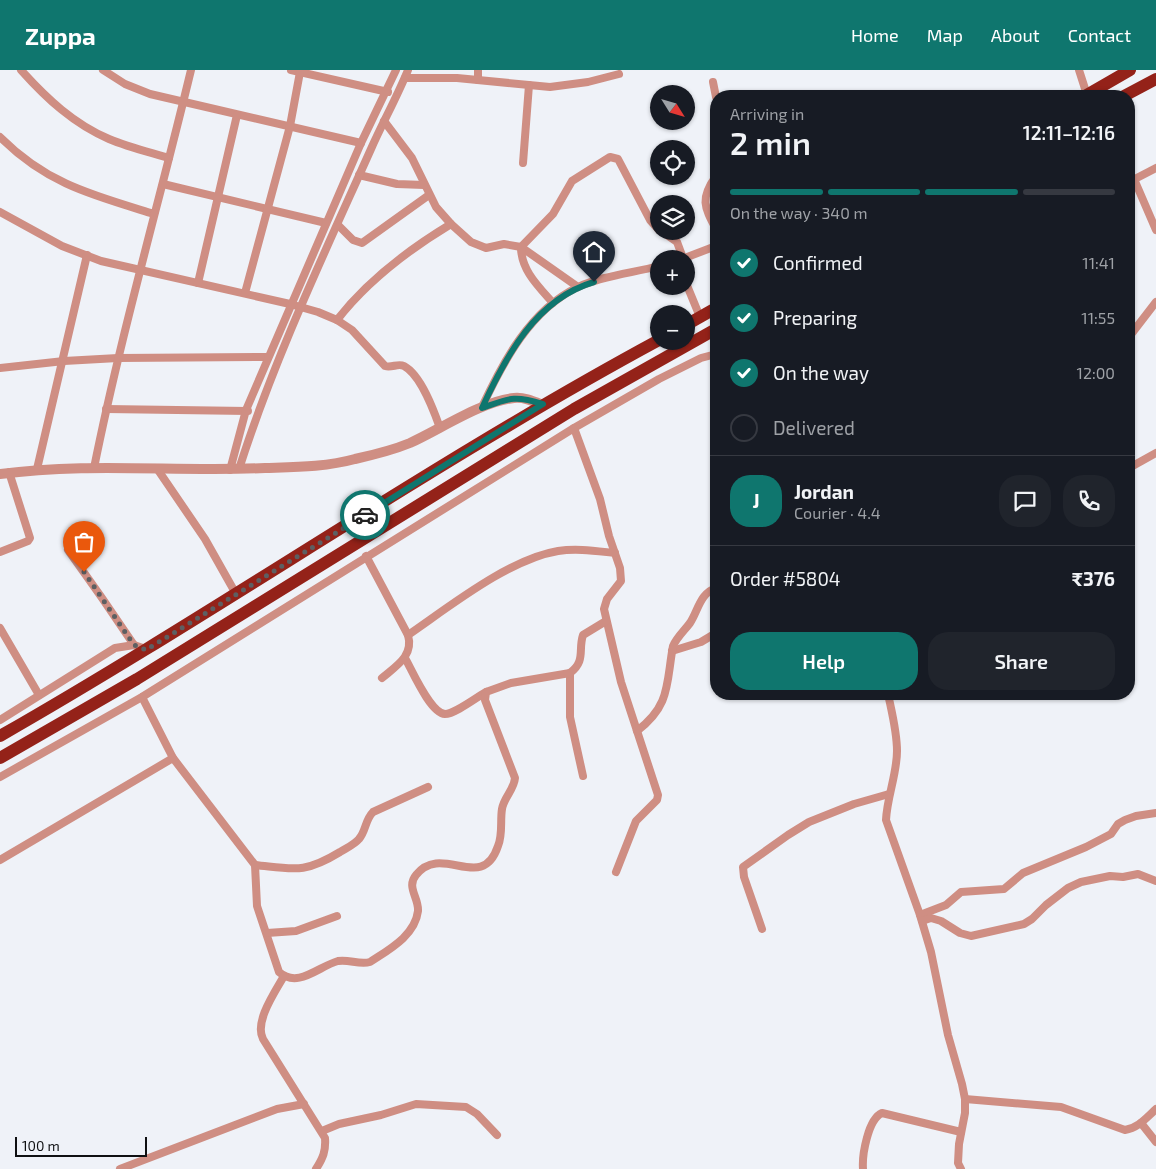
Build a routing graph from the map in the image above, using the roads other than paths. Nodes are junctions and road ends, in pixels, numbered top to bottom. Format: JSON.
{"nodes":[{"id":1,"x":21,"y":70,"type":"edge"},
{"id":2,"x":103,"y":70,"type":"edge"},
{"id":3,"x":191,"y":70,"type":"edge"},
{"id":4,"x":290,"y":70,"type":"edge"},
{"id":5,"x":396,"y":70,"type":"edge"},
{"id":6,"x":478,"y":70,"type":"edge"},
{"id":7,"x":1079,"y":70,"type":"edge"},
{"id":8,"x":1130,"y":70,"type":"edge"},
{"id":9,"x":300,"y":72,"type":"junction"},
{"id":10,"x":407,"y":74,"type":"edge"},
{"id":11,"x":619,"y":74,"type":"dead end"},
{"id":12,"x":1156,"y":79,"type":"edge"},
{"id":13,"x":478,"y":80,"type":"junction"},
{"id":14,"x":713,"y":82,"type":"dead end"},
{"id":15,"x":528,"y":85,"type":"junction"},
{"id":16,"x":715,"y":90,"type":"edge"},
{"id":17,"x":1084,"y":90,"type":"edge"},
{"id":18,"x":1096,"y":90,"type":"edge"},
{"id":19,"x":1135,"y":90,"type":"edge"},
{"id":20,"x":386,"y":91,"type":"junction"},
{"id":21,"x":396,"y":96,"type":"junction"},
{"id":22,"x":183,"y":102,"type":"junction"},
{"id":23,"x":237,"y":114,"type":"junction"},
{"id":24,"x":384,"y":121,"type":"junction"},
{"id":25,"x":290,"y":126,"type":"junction"},
{"id":26,"x":0,"y":137,"type":"edge"},
{"id":27,"x":361,"y":143,"type":"junction"},
{"id":28,"x":169,"y":158,"type":"junction"},
{"id":29,"x":523,"y":163,"type":"dead end"},
{"id":30,"x":1156,"y":168,"type":"edge"},
{"id":31,"x":360,"y":175,"type":"junction"},
{"id":32,"x":1135,"y":179,"type":"edge"},
{"id":33,"x":163,"y":184,"type":"junction"},
{"id":34,"x":424,"y":184,"type":"junction"},
{"id":35,"x":710,"y":186,"type":"edge"},
{"id":36,"x":1135,"y":187,"type":"edge"},
{"id":37,"x":430,"y":195,"type":"junction"},
{"id":38,"x":219,"y":198,"type":"junction"},
{"id":39,"x":268,"y":209,"type":"junction"},
{"id":40,"x":0,"y":213,"type":"edge"},
{"id":41,"x":154,"y":214,"type":"junction"},
{"id":42,"x":710,"y":218,"type":"edge"},
{"id":43,"x":650,"y":220,"type":"edge"},
{"id":44,"x":326,"y":223,"type":"junction"},
{"id":45,"x":451,"y":224,"type":"junction"},
{"id":46,"x":338,"y":225,"type":"junction"},
{"id":47,"x":1156,"y":230,"type":"edge"},
{"id":48,"x":521,"y":246,"type":"junction"},
{"id":49,"x":710,"y":248,"type":"edge"},
{"id":50,"x":695,"y":253,"type":"edge"},
{"id":51,"x":87,"y":255,"type":"junction"},
{"id":52,"x":140,"y":268,"type":"junction"},
{"id":53,"x":650,"y":268,"type":"edge"},
{"id":54,"x":198,"y":283,"type":"junction"},
{"id":55,"x":578,"y":287,"type":"junction"},
{"id":56,"x":245,"y":293,"type":"junction"},
{"id":57,"x":691,"y":295,"type":"edge"},
{"id":58,"x":1156,"y":302,"type":"edge"},
{"id":59,"x":553,"y":303,"type":"junction"},
{"id":60,"x":290,"y":304,"type":"junction"},
{"id":61,"x":301,"y":306,"type":"junction"},
{"id":62,"x":710,"y":311,"type":"edge"},
{"id":63,"x":700,"y":317,"type":"junction"},
{"id":64,"x":337,"y":320,"type":"junction"},
{"id":65,"x":695,"y":320,"type":"edge"},
{"id":66,"x":1135,"y":329,"type":"edge"},
{"id":67,"x":710,"y":333,"type":"edge"},
{"id":68,"x":650,"y":345,"type":"edge"},
{"id":69,"x":710,"y":356,"type":"edge"},
{"id":70,"x":268,"y":357,"type":"junction"},
{"id":71,"x":118,"y":358,"type":"junction"},
{"id":72,"x":64,"y":361,"type":"junction"},
{"id":73,"x":0,"y":368,"type":"edge"},
{"id":74,"x":543,"y":404,"type":"junction"},
{"id":75,"x":482,"y":408,"type":"junction"},
{"id":76,"x":106,"y":409,"type":"junction"},
{"id":77,"x":246,"y":410,"type":"junction"},
{"id":78,"x":256,"y":414,"type":"junction"},
{"id":79,"x":440,"y":428,"type":"junction"},
{"id":80,"x":574,"y":428,"type":"junction"},
{"id":81,"x":1156,"y":453,"type":"edge"},
{"id":82,"x":1135,"y":465,"type":"edge"},
{"id":83,"x":94,"y":468,"type":"junction"},
{"id":84,"x":37,"y":469,"type":"junction"},
{"id":85,"x":234,"y":469,"type":"junction"},
{"id":86,"x":158,"y":470,"type":"junction"},
{"id":87,"x":5,"y":473,"type":"edge"},
{"id":88,"x":68,"y":550,"type":"dead end"},
{"id":89,"x":0,"y":552,"type":"edge"},
{"id":90,"x":615,"y":553,"type":"junction"},
{"id":91,"x":366,"y":556,"type":"junction"},
{"id":92,"x":710,"y":592,"type":"edge"},
{"id":93,"x":236,"y":594,"type":"junction"},
{"id":94,"x":606,"y":621,"type":"junction"},
{"id":95,"x":0,"y":628,"type":"edge"},
{"id":96,"x":408,"y":635,"type":"junction"},
{"id":97,"x":710,"y":637,"type":"edge"},
{"id":98,"x":140,"y":647,"type":"junction"},
{"id":99,"x":672,"y":651,"type":"junction"},
{"id":100,"x":405,"y":658,"type":"junction"},
{"id":101,"x":570,"y":673,"type":"junction"},
{"id":102,"x":382,"y":678,"type":"dead end"},
{"id":103,"x":486,"y":692,"type":"junction"},
{"id":104,"x":39,"y":695,"type":"junction"},
{"id":105,"x":142,"y":697,"type":"junction"},
{"id":106,"x":889,"y":700,"type":"edge"},
{"id":107,"x":0,"y":720,"type":"edge"},
{"id":108,"x":637,"y":730,"type":"junction"},
{"id":109,"x":0,"y":736,"type":"edge"},
{"id":110,"x":0,"y":758,"type":"edge"},
{"id":111,"x":173,"y":758,"type":"junction"},
{"id":112,"x":583,"y":776,"type":"dead end"},
{"id":113,"x":0,"y":777,"type":"edge"},
{"id":114,"x":428,"y":787,"type":"dead end"},
{"id":115,"x":889,"y":794,"type":"junction"},
{"id":116,"x":1156,"y":813,"type":"edge"},
{"id":117,"x":0,"y":860,"type":"edge"},
{"id":118,"x":255,"y":865,"type":"junction"},
{"id":119,"x":616,"y":872,"type":"dead end"},
{"id":120,"x":1156,"y":882,"type":"edge"},
{"id":121,"x":337,"y":916,"type":"dead end"},
{"id":122,"x":921,"y":918,"type":"junction"},
{"id":123,"x":762,"y":929,"type":"dead end"},
{"id":124,"x":267,"y":933,"type":"junction"},
{"id":125,"x":284,"y":976,"type":"junction"},
{"id":126,"x":965,"y":1099,"type":"junction"},
{"id":127,"x":304,"y":1104,"type":"junction"},
{"id":128,"x":1156,"y":1109,"type":"edge"},
{"id":129,"x":1141,"y":1123,"type":"junction"},
{"id":130,"x":322,"y":1131,"type":"junction"},
{"id":131,"x":961,"y":1132,"type":"junction"},
{"id":132,"x":497,"y":1135,"type":"dead end"},
{"id":133,"x":1156,"y":1142,"type":"edge"},
{"id":134,"x":120,"y":1169,"type":"edge"},
{"id":135,"x":316,"y":1169,"type":"edge"},
{"id":136,"x":863,"y":1169,"type":"edge"},
{"id":137,"x":961,"y":1169,"type":"edge"}],
"edges":[{"from":1,"to":28,"type":"street"},
{"from":2,"to":22,"type":"street"},
{"from":3,"to":22,"type":"street"},
{"from":4,"to":9,"type":"street"},
{"from":5,"to":20,"type":"street"},
{"from":6,"to":13,"type":"street"},
{"from":7,"to":17,"type":"street"},
{"from":8,"to":18,"type":"highway"},
{"from":9,"to":20,"type":"street"},
{"from":9,"to":25,"type":"street"},
{"from":10,"to":13,"type":"street"},
{"from":10,"to":21,"type":"street"},
{"from":11,"to":15,"type":"street"},
{"from":12,"to":19,"type":"highway"},
{"from":13,"to":15,"type":"street"},
{"from":14,"to":16,"type":"street"},
{"from":15,"to":29,"type":"street"},
{"from":20,"to":21,"type":"street"},
{"from":20,"to":27,"type":"street"},
{"from":21,"to":24,"type":"street"},
{"from":22,"to":23,"type":"street"},
{"from":22,"to":28,"type":"street"},
{"from":23,"to":25,"type":"street"},
{"from":23,"to":38,"type":"street"},
{"from":24,"to":31,"type":"street"},
{"from":24,"to":34,"type":"street"},
{"from":25,"to":27,"type":"street"},
{"from":25,"to":39,"type":"street"},
{"from":26,"to":41,"type":"street"},
{"from":27,"to":44,"type":"street"},
{"from":28,"to":33,"type":"street"},
{"from":30,"to":32,"type":"street"},
{"from":31,"to":34,"type":"street"},
{"from":31,"to":46,"type":"street"},
{"from":33,"to":38,"type":"street"},
{"from":33,"to":41,"type":"street"},
{"from":34,"to":37,"type":"street"},
{"from":35,"to":42,"type":"street"},
{"from":36,"to":47,"type":"street"},
{"from":37,"to":45,"type":"street"},
{"from":37,"to":46,"type":"street"},
{"from":38,"to":39,"type":"street"},
{"from":38,"to":54,"type":"street"},
{"from":39,"to":44,"type":"street"},
{"from":39,"to":56,"type":"street"},
{"from":40,"to":51,"type":"street"},
{"from":41,"to":52,"type":"street"},
{"from":43,"to":48,"type":"street"},
{"from":44,"to":60,"type":"street"},
{"from":45,"to":48,"type":"street"},
{"from":45,"to":64,"type":"street"},
{"from":46,"to":61,"type":"street"},
{"from":48,"to":55,"type":"street"},
{"from":48,"to":59,"type":"street"},
{"from":49,"to":50,"type":"street"},
{"from":51,"to":52,"type":"street"},
{"from":51,"to":72,"type":"street"},
{"from":52,"to":54,"type":"street"},
{"from":52,"to":71,"type":"street"},
{"from":53,"to":55,"type":"street"},
{"from":54,"to":56,"type":"street"},
{"from":55,"to":59,"type":"street"},
{"from":56,"to":60,"type":"street"},
{"from":57,"to":63,"type":"street"},
{"from":58,"to":66,"type":"street"},
{"from":59,"to":75,"type":"street"},
{"from":60,"to":61,"type":"street"},
{"from":60,"to":70,"type":"street"},
{"from":61,"to":64,"type":"street"},
{"from":61,"to":78,"type":"street"},
{"from":62,"to":63,"type":"highway"},
{"from":63,"to":65,"type":"highway"},
{"from":64,"to":79,"type":"street"},
{"from":67,"to":110,"type":"highway"},
{"from":68,"to":74,"type":"highway"},
{"from":69,"to":80,"type":"street"},
{"from":70,"to":71,"type":"street"},
{"from":70,"to":77,"type":"street"},
{"from":71,"to":72,"type":"street"},
{"from":71,"to":76,"type":"street"},
{"from":72,"to":73,"type":"street"},
{"from":72,"to":84,"type":"street"},
{"from":74,"to":75,"type":"street"},
{"from":74,"to":93,"type":"highway"},
{"from":75,"to":79,"type":"street"},
{"from":76,"to":77,"type":"street"},
{"from":76,"to":83,"type":"street"},
{"from":77,"to":78,"type":"street"},
{"from":77,"to":85,"type":"street"},
{"from":78,"to":85,"type":"street"},
{"from":79,"to":85,"type":"street"},
{"from":80,"to":90,"type":"street"},
{"from":80,"to":91,"type":"street"},
{"from":81,"to":82,"type":"street"},
{"from":83,"to":84,"type":"street"},
{"from":83,"to":86,"type":"street"},
{"from":84,"to":87,"type":"street"},
{"from":85,"to":86,"type":"street"},
{"from":86,"to":93,"type":"street"},
{"from":87,"to":89,"type":"street"},
{"from":88,"to":98,"type":"street"},
{"from":90,"to":94,"type":"street"},
{"from":90,"to":96,"type":"street"},
{"from":91,"to":96,"type":"street"},
{"from":91,"to":105,"type":"street"},
{"from":92,"to":99,"type":"street"},
{"from":93,"to":98,"type":"highway"},
{"from":94,"to":101,"type":"street"},
{"from":94,"to":108,"type":"street"},
{"from":95,"to":104,"type":"street"},
{"from":96,"to":100,"type":"street"},
{"from":97,"to":99,"type":"street"},
{"from":98,"to":104,"type":"street"},
{"from":98,"to":109,"type":"highway"},
{"from":99,"to":108,"type":"street"},
{"from":100,"to":102,"type":"street"},
{"from":100,"to":103,"type":"street"},
{"from":101,"to":103,"type":"street"},
{"from":101,"to":112,"type":"street"},
{"from":103,"to":125,"type":"street"},
{"from":104,"to":107,"type":"street"},
{"from":105,"to":111,"type":"street"},
{"from":105,"to":113,"type":"street"},
{"from":106,"to":115,"type":"street"},
{"from":108,"to":119,"type":"street"},
{"from":111,"to":117,"type":"street"},
{"from":111,"to":118,"type":"street"},
{"from":114,"to":118,"type":"street"},
{"from":115,"to":122,"type":"street"},
{"from":115,"to":123,"type":"street"},
{"from":116,"to":122,"type":"street"},
{"from":118,"to":124,"type":"street"},
{"from":120,"to":122,"type":"street"},
{"from":121,"to":124,"type":"street"},
{"from":122,"to":126,"type":"street"},
{"from":124,"to":125,"type":"street"},
{"from":125,"to":127,"type":"street"},
{"from":126,"to":129,"type":"street"},
{"from":126,"to":131,"type":"street"},
{"from":127,"to":130,"type":"street"},
{"from":127,"to":134,"type":"street"},
{"from":128,"to":129,"type":"street"},
{"from":129,"to":133,"type":"street"},
{"from":130,"to":132,"type":"street"},
{"from":130,"to":135,"type":"street"},
{"from":131,"to":136,"type":"street"},
{"from":131,"to":137,"type":"street"}]}
